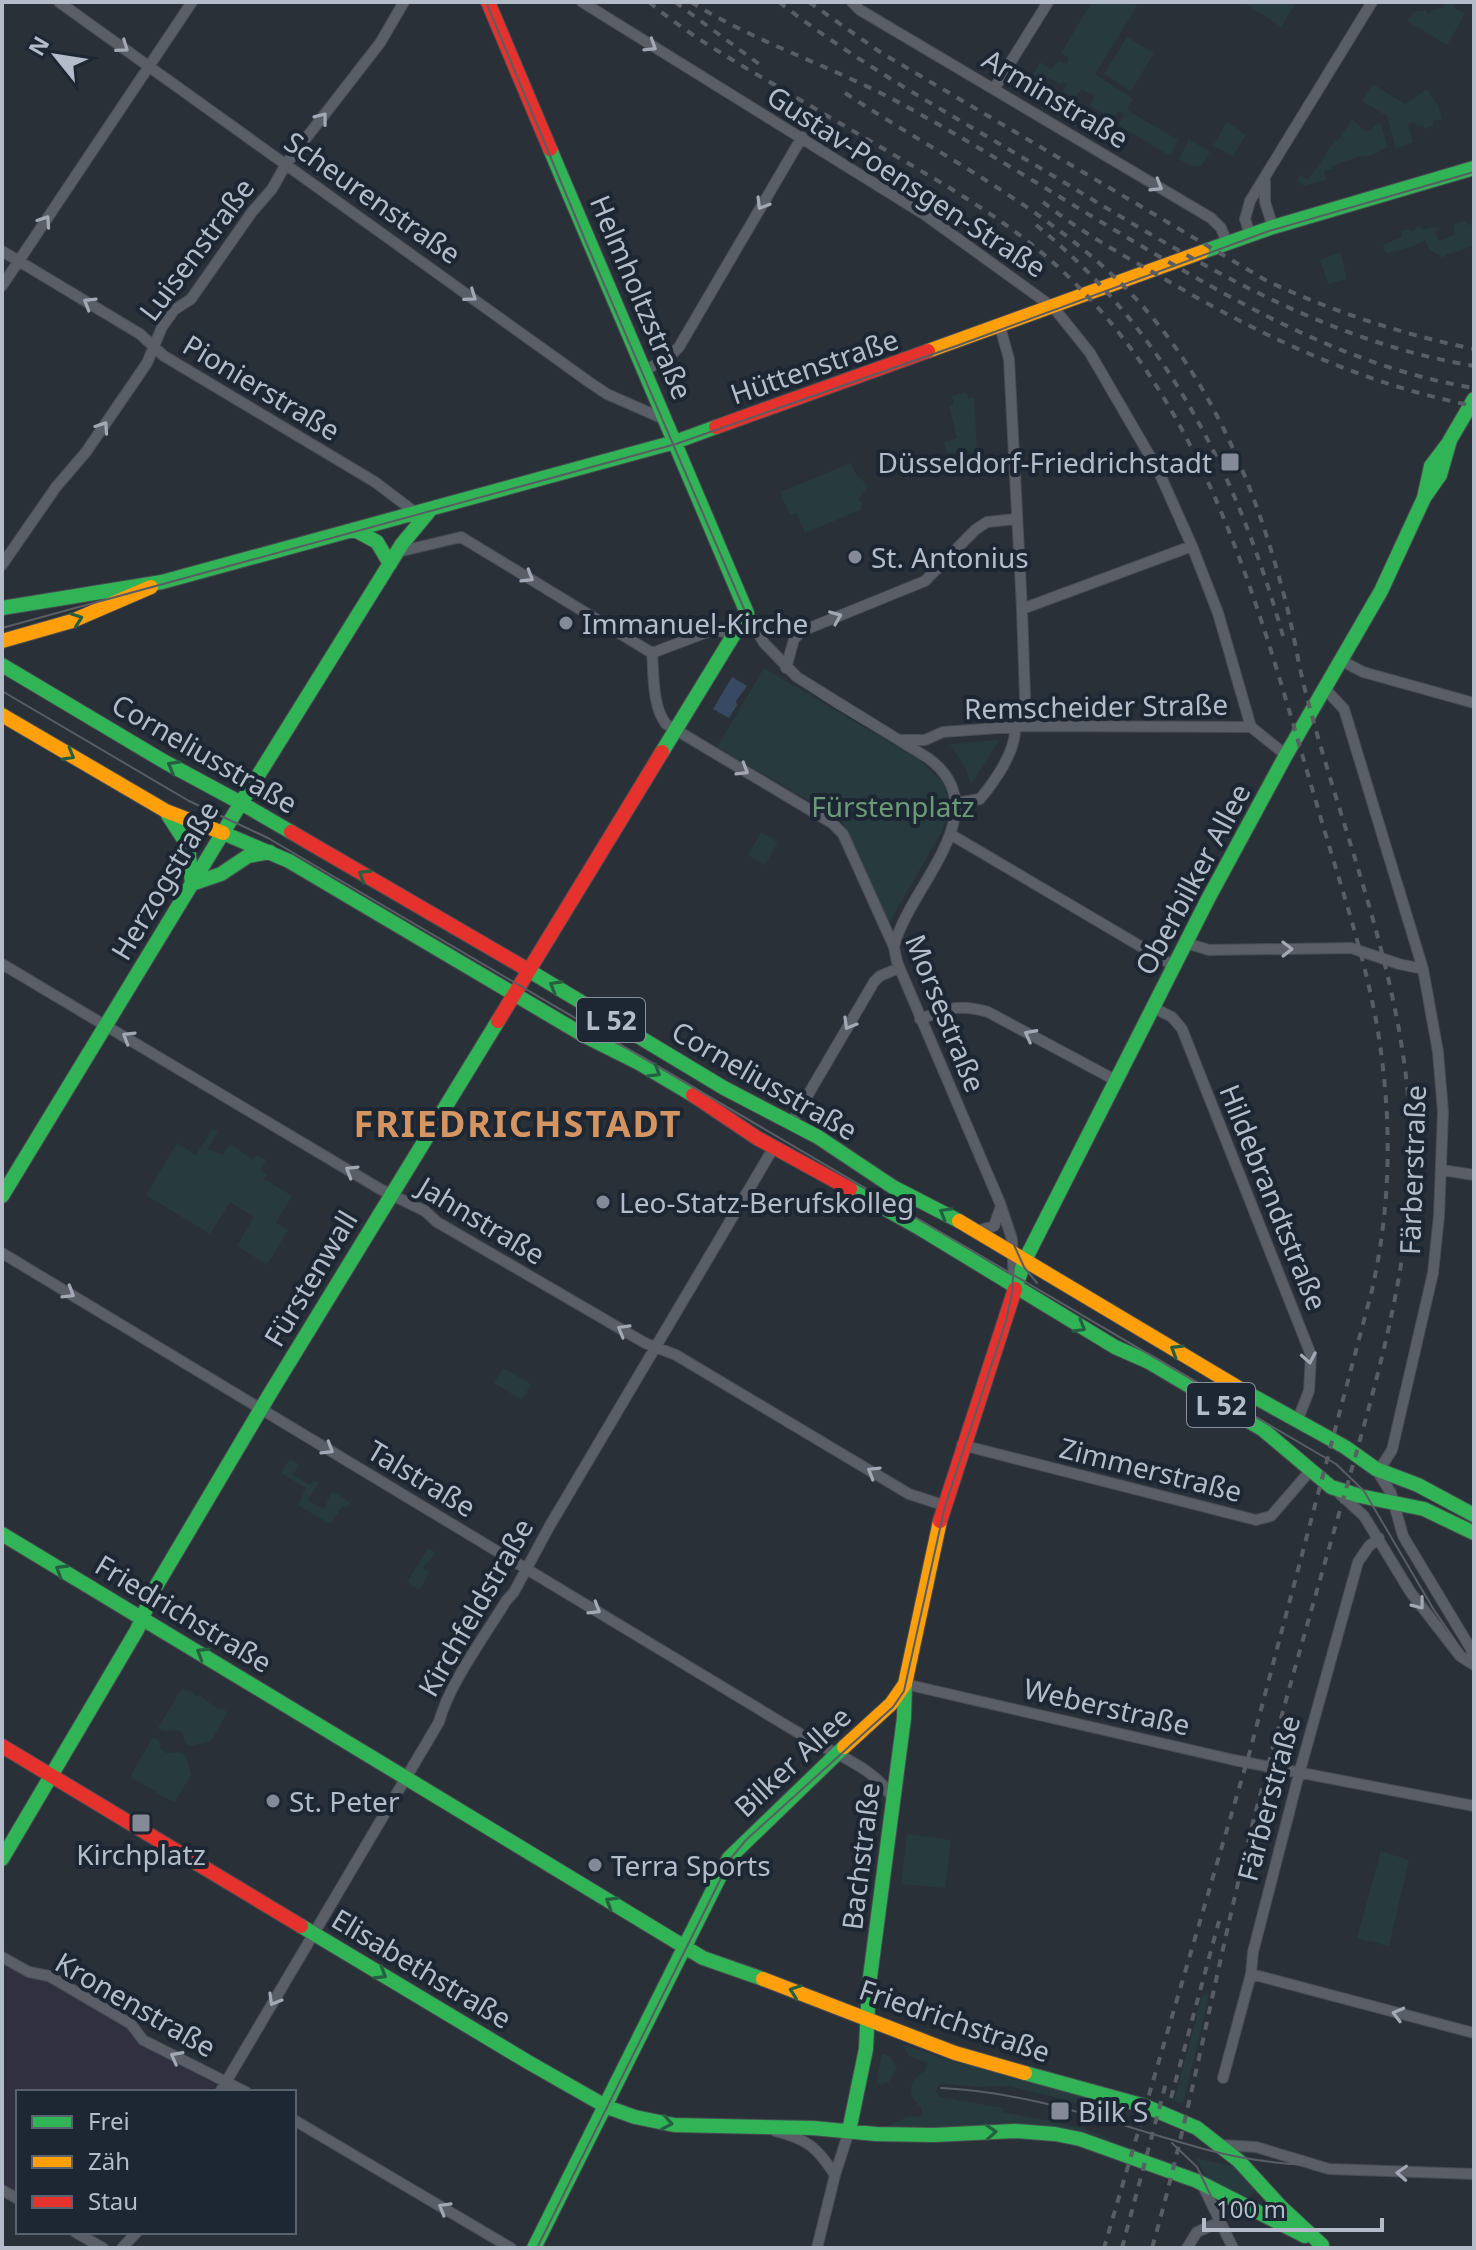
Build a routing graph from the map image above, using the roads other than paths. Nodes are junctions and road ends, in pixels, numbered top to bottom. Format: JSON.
{"nodes":[{"id":1,"x":59,"y":2,"type":"edge"},
{"id":2,"x":192,"y":2,"type":"edge"},
{"id":3,"x":404,"y":2,"type":"edge"},
{"id":4,"x":488,"y":2,"type":"edge"},
{"id":5,"x":582,"y":2,"type":"edge"},
{"id":6,"x":852,"y":2,"type":"edge"},
{"id":7,"x":1048,"y":2,"type":"edge"},
{"id":8,"x":1372,"y":2,"type":"edge"},
{"id":9,"x":148,"y":65,"type":"junction"},
{"id":10,"x":994,"y":89,"type":"junction"},
{"id":11,"x":802,"y":137,"type":"junction"},
{"id":12,"x":286,"y":164,"type":"junction"},
{"id":13,"x":1474,"y":168,"type":"edge"},
{"id":14,"x":1265,"y":179,"type":"junction"},
{"id":15,"x":1273,"y":227,"type":"junction"},
{"id":16,"x":1250,"y":235,"type":"junction"},
{"id":17,"x":1227,"y":243,"type":"junction"},
{"id":18,"x":2,"y":251,"type":"edge"},
{"id":19,"x":18,"y":261,"type":"junction"},
{"id":20,"x":2,"y":286,"type":"edge"},
{"id":21,"x":1054,"y":308,"type":"junction"},
{"id":22,"x":1000,"y":327,"type":"junction"},
{"id":23,"x":154,"y":346,"type":"junction"},
{"id":24,"x":645,"y":370,"type":"junction"},
{"id":25,"x":1474,"y":399,"type":"edge"},
{"id":26,"x":666,"y":420,"type":"junction"},
{"id":27,"x":675,"y":442,"type":"junction"},
{"id":28,"x":424,"y":511,"type":"junction"},
{"id":29,"x":1016,"y":519,"type":"junction"},
{"id":30,"x":355,"y":530,"type":"junction"},
{"id":31,"x":1192,"y":546,"type":"junction"},
{"id":32,"x":394,"y":558,"type":"junction"},
{"id":33,"x":2,"y":565,"type":"edge"},
{"id":34,"x":162,"y":582,"type":"junction"},
{"id":35,"x":2,"y":608,"type":"edge"},
{"id":36,"x":1022,"y":609,"type":"junction"},
{"id":37,"x":747,"y":613,"type":"junction"},
{"id":38,"x":733,"y":637,"type":"junction"},
{"id":39,"x":2,"y":641,"type":"edge"},
{"id":40,"x":652,"y":653,"type":"junction"},
{"id":41,"x":1342,"y":661,"type":"junction"},
{"id":42,"x":2,"y":665,"type":"edge"},
{"id":43,"x":786,"y":668,"type":"junction"},
{"id":44,"x":1326,"y":690,"type":"junction"},
{"id":45,"x":1474,"y":703,"type":"edge"},
{"id":46,"x":2,"y":715,"type":"edge"},
{"id":47,"x":1020,"y":727,"type":"junction"},
{"id":48,"x":1251,"y":727,"type":"junction"},
{"id":49,"x":676,"y":730,"type":"junction"},
{"id":50,"x":899,"y":740,"type":"junction"},
{"id":51,"x":1286,"y":755,"type":"junction"},
{"id":52,"x":241,"y":803,"type":"junction"},
{"id":53,"x":956,"y":803,"type":"junction"},
{"id":54,"x":166,"y":811,"type":"junction"},
{"id":55,"x":223,"y":833,"type":"junction"},
{"id":56,"x":950,"y":834,"type":"junction"},
{"id":57,"x":270,"y":852,"type":"junction"},
{"id":58,"x":192,"y":884,"type":"junction"},
{"id":59,"x":1186,"y":943,"type":"junction"},
{"id":60,"x":894,"y":947,"type":"junction"},
{"id":61,"x":2,"y":964,"type":"edge"},
{"id":62,"x":1174,"y":966,"type":"junction"},
{"id":63,"x":899,"y":968,"type":"junction"},
{"id":64,"x":1423,"y":969,"type":"junction"},
{"id":65,"x":527,"y":970,"type":"junction"},
{"id":66,"x":513,"y":993,"type":"junction"},
{"id":67,"x":1154,"y":1008,"type":"junction"},
{"id":68,"x":920,"y":1019,"type":"junction"},
{"id":69,"x":105,"y":1024,"type":"junction"},
{"id":70,"x":1117,"y":1081,"type":"junction"},
{"id":71,"x":792,"y":1122,"type":"junction"},
{"id":72,"x":770,"y":1153,"type":"junction"},
{"id":73,"x":844,"y":1154,"type":"junction"},
{"id":74,"x":816,"y":1169,"type":"junction"},
{"id":75,"x":1442,"y":1170,"type":"junction"},
{"id":76,"x":1474,"y":1175,"type":"edge"},
{"id":77,"x":392,"y":1193,"type":"junction"},
{"id":78,"x":2,"y":1196,"type":"edge"},
{"id":79,"x":1000,"y":1203,"type":"junction"},
{"id":80,"x":975,"y":1231,"type":"junction"},
{"id":81,"x":2,"y":1253,"type":"edge"},
{"id":82,"x":1019,"y":1256,"type":"junction"},
{"id":83,"x":1014,"y":1288,"type":"junction"},
{"id":84,"x":656,"y":1347,"type":"junction"},
{"id":85,"x":261,"y":1409,"type":"junction"},
{"id":86,"x":1298,"y":1419,"type":"junction"},
{"id":87,"x":962,"y":1445,"type":"junction"},
{"id":88,"x":1310,"y":1471,"type":"junction"},
{"id":89,"x":1378,"y":1472,"type":"junction"},
{"id":90,"x":1337,"y":1489,"type":"junction"},
{"id":91,"x":1360,"y":1496,"type":"junction"},
{"id":92,"x":1394,"y":1503,"type":"junction"},
{"id":93,"x":943,"y":1505,"type":"junction"},
{"id":94,"x":1474,"y":1515,"type":"edge"},
{"id":95,"x":1474,"y":1533,"type":"edge"},
{"id":96,"x":2,"y":1534,"type":"edge"},
{"id":97,"x":1379,"y":1538,"type":"junction"},
{"id":98,"x":528,"y":1569,"type":"junction"},
{"id":99,"x":142,"y":1617,"type":"junction"},
{"id":100,"x":1474,"y":1663,"type":"edge"},
{"id":101,"x":905,"y":1684,"type":"junction"},
{"id":102,"x":2,"y":1746,"type":"edge"},
{"id":103,"x":836,"y":1755,"type":"junction"},
{"id":104,"x":1299,"y":1774,"type":"junction"},
{"id":105,"x":53,"y":1776,"type":"junction"},
{"id":106,"x":405,"y":1778,"type":"junction"},
{"id":107,"x":893,"y":1800,"type":"junction"},
{"id":108,"x":1474,"y":1806,"type":"edge"},
{"id":109,"x":2,"y":1859,"type":"edge"},
{"id":110,"x":314,"y":1933,"type":"junction"},
{"id":111,"x":686,"y":1947,"type":"junction"},
{"id":112,"x":2,"y":1957,"type":"edge"},
{"id":113,"x":1251,"y":1974,"type":"junction"},
{"id":114,"x":867,"y":2019,"type":"junction"},
{"id":115,"x":1474,"y":2033,"type":"edge"},
{"id":116,"x":1223,"y":2078,"type":"dead end"},
{"id":117,"x":227,"y":2082,"type":"junction"},
{"id":118,"x":221,"y":2090,"type":"edge"},
{"id":119,"x":242,"y":2090,"type":"edge"},
{"id":120,"x":606,"y":2106,"type":"junction"},
{"id":121,"x":296,"y":2121,"type":"edge"},
{"id":122,"x":758,"y":2127,"type":"junction"},
{"id":123,"x":849,"y":2131,"type":"junction"},
{"id":124,"x":1221,"y":2145,"type":"junction"},
{"id":125,"x":1474,"y":2174,"type":"edge"},
{"id":126,"x":835,"y":2175,"type":"junction"},
{"id":127,"x":1201,"y":2182,"type":"junction"},
{"id":128,"x":1220,"y":2222,"type":"junction"},
{"id":129,"x":78,"y":2234,"type":"edge"},
{"id":130,"x":1324,"y":2246,"type":"edge"},
{"id":131,"x":103,"y":2248,"type":"edge"},
{"id":132,"x":511,"y":2248,"type":"edge"},
{"id":133,"x":534,"y":2248,"type":"edge"},
{"id":134,"x":817,"y":2248,"type":"edge"},
{"id":135,"x":1187,"y":2248,"type":"edge"},
{"id":136,"x":1233,"y":2248,"type":"edge"}],
"edges":[{"from":1,"to":9,"type":"street","name":"Scheurenstraße","one_way":true},
{"from":2,"to":9,"type":"street"},
{"from":12,"to":3,"type":"street","name":"Luisenstraße","one_way":true},
{"from":4,"to":24,"type":"main road","name":"Helmholtzstraße"},
{"from":5,"to":11,"type":"street","name":"Gustav-Poensgen-Straße","one_way":true},
{"from":6,"to":10,"type":"street","name":"Arminstraße"},
{"from":7,"to":10,"type":"street"},
{"from":8,"to":14,"type":"street"},
{"from":9,"to":12,"type":"street","name":"Scheurenstraße"},
{"from":19,"to":9,"type":"street","one_way":true},
{"from":10,"to":17,"type":"street","name":"Arminstraße","one_way":true},
{"from":11,"to":21,"type":"street","name":"Gustav-Poensgen-Straße"},
{"from":11,"to":24,"type":"street","one_way":true},
{"from":12,"to":23,"type":"street","name":"Luisenstraße"},
{"from":12,"to":26,"type":"street","name":"Scheurenstraße","one_way":true},
{"from":13,"to":15,"type":"main road","name":"Hüttenstraße"},
{"from":14,"to":15,"type":"street"},
{"from":14,"to":16,"type":"street"},
{"from":15,"to":16,"type":"main road","name":"Hüttenstraße"},
{"from":16,"to":17,"type":"main road","name":"Hüttenstraße"},
{"from":17,"to":21,"type":"main road","name":"Hüttenstraße"},
{"from":18,"to":19,"type":"street","name":"Pionierstraße"},
{"from":19,"to":20,"type":"street"},
{"from":23,"to":19,"type":"street","name":"Pionierstraße","one_way":true},
{"from":21,"to":22,"type":"main road","name":"Hüttenstraße"},
{"from":21,"to":31,"type":"street","name":"Gustav-Poensgen-Straße"},
{"from":22,"to":27,"type":"main road","name":"Hüttenstraße"},
{"from":22,"to":29,"type":"street"},
{"from":23,"to":28,"type":"street","name":"Pionierstraße"},
{"from":33,"to":23,"type":"street","name":"Luisenstraße","one_way":true},
{"from":24,"to":26,"type":"main road","name":"Helmholtzstraße"},
{"from":25,"to":41,"type":"main road","name":"Oberbilker Allee"},
{"from":26,"to":27,"type":"main road","name":"Helmholtzstraße"},
{"from":27,"to":28,"type":"main road","name":"Hüttenstraße"},
{"from":27,"to":37,"type":"main road","name":"Helmholtzstraße"},
{"from":28,"to":30,"type":"main road","name":"Hüttenstraße"},
{"from":28,"to":32,"type":"main road","name":"Herzogstraße"},
{"from":29,"to":36,"type":"street"},
{"from":43,"to":29,"type":"street","one_way":true},
{"from":30,"to":32,"type":"main road"},
{"from":30,"to":34,"type":"main road","name":"Hüttenstraße"},
{"from":31,"to":36,"type":"street"},
{"from":31,"to":48,"type":"street","name":"Gustav-Poensgen-Straße"},
{"from":32,"to":40,"type":"street","one_way":true},
{"from":32,"to":52,"type":"main road","name":"Herzogstraße"},
{"from":34,"to":35,"type":"main road","name":"Hüttenstraße"},
{"from":39,"to":34,"type":"main road","name":"Hüttenstraße","one_way":true},
{"from":36,"to":47,"type":"street"},
{"from":37,"to":38,"type":"main road"},
{"from":37,"to":43,"type":"street"},
{"from":38,"to":40,"type":"street"},
{"from":38,"to":49,"type":"main road"},
{"from":40,"to":49,"type":"street"},
{"from":41,"to":44,"type":"main road","name":"Oberbilker Allee"},
{"from":41,"to":45,"type":"street"},
{"from":52,"to":42,"type":"main road","name":"Corneliusstraße","number":"L 52","one_way":true},
{"from":43,"to":50,"type":"street"},
{"from":44,"to":51,"type":"main road","name":"Oberbilker Allee"},
{"from":44,"to":64,"type":"street","name":"Färberstraße"},
{"from":46,"to":54,"type":"main road","name":"Corneliusstraße","number":"L 52","one_way":true},
{"from":47,"to":48,"type":"street","name":"Remscheider Straße"},
{"from":47,"to":50,"type":"street","name":"Remscheider Straße"},
{"from":47,"to":53,"type":"street"},
{"from":48,"to":51,"type":"street","name":"Remscheider Straße"},
{"from":49,"to":60,"type":"street","name":"Morsestraße","one_way":true},
{"from":49,"to":65,"type":"main road","name":"Fürstenwall"},
{"from":50,"to":53,"type":"street"},
{"from":51,"to":59,"type":"main road","name":"Oberbilker Allee"},
{"from":52,"to":55,"type":"main road","name":"Herzogstraße"},
{"from":65,"to":52,"type":"main road","name":"Corneliusstraße","number":"L 52","one_way":true},
{"from":53,"to":56,"type":"street"},
{"from":54,"to":55,"type":"main road","name":"Corneliusstraße","number":"L 52"},
{"from":54,"to":58,"type":"main road"},
{"from":55,"to":57,"type":"main road","name":"Corneliusstraße","number":"L 52"},
{"from":55,"to":58,"type":"main road","name":"Herzogstraße"},
{"from":56,"to":60,"type":"street"},
{"from":56,"to":62,"type":"street"},
{"from":57,"to":58,"type":"main road"},
{"from":57,"to":66,"type":"main road","name":"Corneliusstraße","number":"L 52"},
{"from":58,"to":69,"type":"main road","name":"Herzogstraße"},
{"from":59,"to":62,"type":"main road","name":"Oberbilker Allee"},
{"from":59,"to":64,"type":"street","one_way":true},
{"from":60,"to":63,"type":"street","name":"Morsestraße"},
{"from":61,"to":69,"type":"street","name":"Jahnstraße"},
{"from":62,"to":67,"type":"main road","name":"Oberbilker Allee"},
{"from":63,"to":68,"type":"street","name":"Morsestraße"},
{"from":63,"to":71,"type":"street","one_way":true},
{"from":64,"to":75,"type":"street","name":"Färberstraße"},
{"from":65,"to":66,"type":"main road","name":"Fürstenwall"},
{"from":71,"to":65,"type":"main road","name":"Corneliusstraße","number":"L 52","one_way":true},
{"from":66,"to":72,"type":"main road","name":"Corneliusstraße","number":"L 52","one_way":true},
{"from":66,"to":77,"type":"main road","name":"Fürstenwall"},
{"from":67,"to":70,"type":"main road","name":"Oberbilker Allee"},
{"from":67,"to":86,"type":"street","name":"Hildebrandtstraße","one_way":true},
{"from":70,"to":68,"type":"street","one_way":true},
{"from":68,"to":79,"type":"street","name":"Morsestraße"},
{"from":77,"to":69,"type":"street","name":"Jahnstraße","one_way":true},
{"from":69,"to":78,"type":"main road","name":"Herzogstraße"},
{"from":70,"to":82,"type":"main road","name":"Oberbilker Allee"},
{"from":71,"to":73,"type":"main road","name":"Corneliusstraße","number":"L 52"},
{"from":72,"to":74,"type":"main road","name":"Corneliusstraße","number":"L 52"},
{"from":72,"to":84,"type":"street","name":"Kirchfeldstraße"},
{"from":73,"to":74,"type":"main road"},
{"from":80,"to":73,"type":"main road","name":"Corneliusstraße","number":"L 52","one_way":true},
{"from":74,"to":83,"type":"main road","name":"Corneliusstraße","number":"L 52"},
{"from":75,"to":76,"type":"street"},
{"from":75,"to":89,"type":"street","name":"Färberstraße"},
{"from":84,"to":77,"type":"street","name":"Jahnstraße","one_way":true},
{"from":77,"to":85,"type":"main road","name":"Fürstenwall"},
{"from":79,"to":80,"type":"street"},
{"from":79,"to":82,"type":"street","name":"Morsestraße"},
{"from":80,"to":82,"type":"main road","name":"Corneliusstraße","number":"L 52"},
{"from":81,"to":85,"type":"street","name":"Talstraße","one_way":true},
{"from":82,"to":83,"type":"main road","name":"Oberbilker Allee"},
{"from":86,"to":82,"type":"main road","name":"Corneliusstraße","number":"L 52","one_way":true},
{"from":83,"to":87,"type":"main road","name":"Bilker Allee"},
{"from":83,"to":88,"type":"main road","name":"Corneliusstraße","number":"L 52","one_way":true},
{"from":93,"to":84,"type":"street","name":"Jahnstraße","one_way":true},
{"from":84,"to":98,"type":"street","name":"Kirchfeldstraße"},
{"from":85,"to":98,"type":"street","name":"Talstraße","one_way":true},
{"from":85,"to":99,"type":"main road","name":"Fürstenwall"},
{"from":86,"to":89,"type":"main road","name":"Corneliusstraße","number":"L 52"},
{"from":87,"to":88,"type":"street","name":"Zimmerstraße"},
{"from":87,"to":93,"type":"main road","name":"Bilker Allee"},
{"from":88,"to":90,"type":"main road","name":"Corneliusstraße","number":"L 52"},
{"from":89,"to":91,"type":"main road"},
{"from":89,"to":92,"type":"street"},
{"from":89,"to":94,"type":"main road","number":"L 52"},
{"from":90,"to":91,"type":"main road","number":"L 52"},
{"from":90,"to":97,"type":"street"},
{"from":91,"to":92,"type":"main road","number":"L 52"},
{"from":92,"to":95,"type":"main road","number":"L 52"},
{"from":92,"to":100,"type":"street"},
{"from":93,"to":101,"type":"main road","name":"Bilker Allee"},
{"from":99,"to":96,"type":"main road","name":"Friedrichstraße","one_way":true},
{"from":97,"to":100,"type":"street","one_way":true},
{"from":97,"to":104,"type":"street","name":"Färberstraße"},
{"from":98,"to":103,"type":"street","name":"Talstraße","one_way":true},
{"from":98,"to":106,"type":"street","name":"Kirchfeldstraße"},
{"from":99,"to":105,"type":"main road","name":"Fürstenwall"},
{"from":106,"to":99,"type":"main road","name":"Friedrichstraße","one_way":true},
{"from":101,"to":103,"type":"main road","name":"Bilker Allee"},
{"from":101,"to":104,"type":"street","name":"Weberstraße"},
{"from":101,"to":107,"type":"main road","name":"Bachstraße"},
{"from":102,"to":105,"type":"main road","name":"Elisabethstraße"},
{"from":103,"to":107,"type":"street","name":"Talstraße"},
{"from":103,"to":111,"type":"main road","name":"Bilker Allee"},
{"from":104,"to":108,"type":"street","name":"Weberstraße"},
{"from":104,"to":113,"type":"street","name":"Färberstraße"},
{"from":105,"to":109,"type":"main road","name":"Fürstenwall"},
{"from":105,"to":110,"type":"main road","name":"Elisabethstraße"},
{"from":106,"to":110,"type":"street","name":"Kirchfeldstraße"},
{"from":111,"to":106,"type":"main road","name":"Friedrichstraße","one_way":true},
{"from":107,"to":114,"type":"main road","name":"Bachstraße"},
{"from":110,"to":117,"type":"street","name":"Kirchfeldstraße","one_way":true},
{"from":110,"to":120,"type":"main road","name":"Elisabethstraße","one_way":true},
{"from":114,"to":111,"type":"main road","name":"Friedrichstraße","one_way":true},
{"from":111,"to":120,"type":"main road","name":"Bilker Allee"},
{"from":117,"to":112,"type":"street","name":"Kronenstraße","one_way":true},
{"from":115,"to":113,"type":"street","one_way":true},
{"from":113,"to":116,"type":"street","name":"Färberstraße"},
{"from":114,"to":123,"type":"main road","name":"Bachstraße"},
{"from":114,"to":124,"type":"main road","name":"Friedrichstraße"},
{"from":117,"to":118,"type":"street","name":"Kirchfeldstraße"},
{"from":117,"to":119,"type":"street","name":"Kronenstraße"},
{"from":120,"to":122,"type":"main road","name":"Elisabethstraße","one_way":true},
{"from":120,"to":133,"type":"main road","name":"Bilker Allee"},
{"from":132,"to":121,"type":"street","one_way":true},
{"from":122,"to":123,"type":"main road","name":"Elisabethstraße"},
{"from":122,"to":126,"type":"street"},
{"from":123,"to":126,"type":"street","name":"Bachstraße"},
{"from":123,"to":127,"type":"main road","one_way":true},
{"from":125,"to":124,"type":"street","one_way":true},
{"from":124,"to":130,"type":"main road","name":"Friedrichstraße"},
{"from":126,"to":134,"type":"street","name":"Bachstraße"},
{"from":127,"to":128,"type":"street"},
{"from":127,"to":130,"type":"main road"},
{"from":128,"to":135,"type":"street"},
{"from":128,"to":136,"type":"street"},
{"from":129,"to":131,"type":"street"}]}
